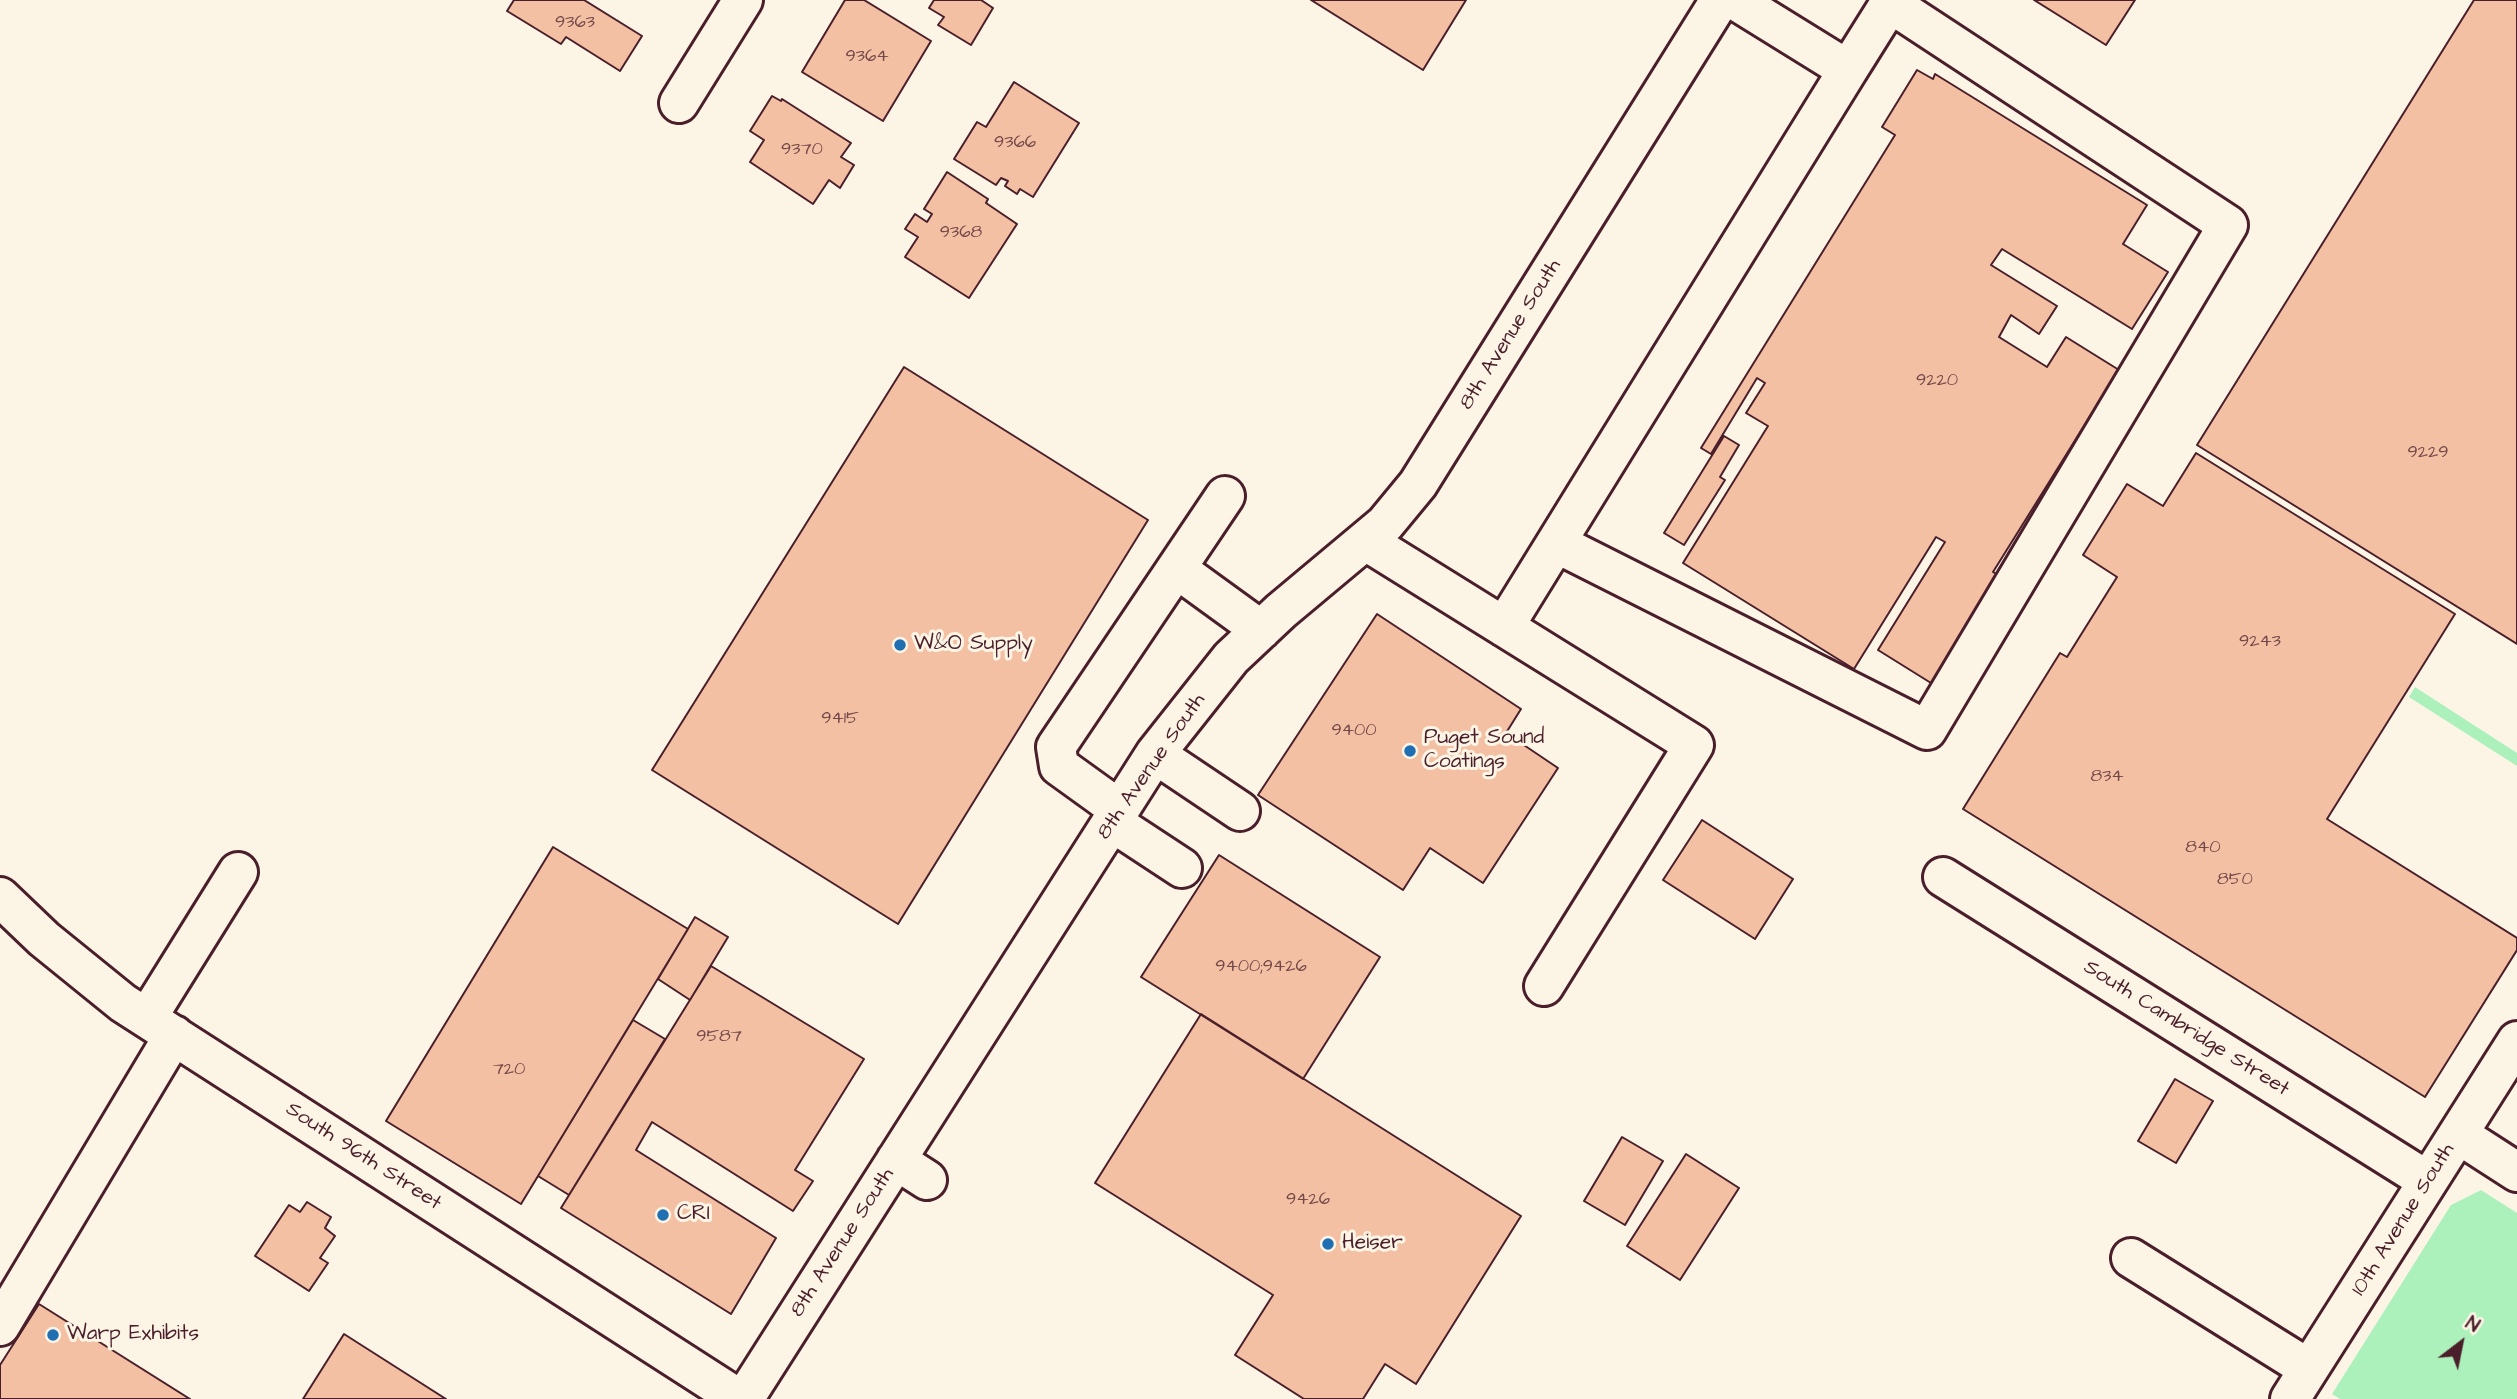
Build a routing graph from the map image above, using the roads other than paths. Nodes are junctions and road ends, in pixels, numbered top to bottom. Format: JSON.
{"nodes":[{"id":1,"x":743,"y":0,"type":"edge"},
{"id":2,"x":1720,"y":0,"type":"edge"},
{"id":3,"x":1735,"y":0,"type":"edge"},
{"id":4,"x":1848,"y":70,"type":"junction"},
{"id":5,"x":679,"y":103,"type":"dead end"},
{"id":6,"x":1225,"y":496,"type":"dead end"},
{"id":7,"x":1366,"y":541,"type":"junction"},
{"id":8,"x":1556,"y":543,"type":"junction"},
{"id":9,"x":1177,"y":569,"type":"junction"},
{"id":10,"x":1504,"y":627,"type":"junction"},
{"id":11,"x":1261,"y":630,"type":"junction"},
{"id":12,"x":1155,"y":754,"type":"junction"},
{"id":13,"x":1240,"y":811,"type":"dead end"},
{"id":14,"x":1116,"y":816,"type":"junction"},
{"id":15,"x":1182,"y":868,"type":"dead end"},
{"id":16,"x":238,"y":873,"type":"dead end"},
{"id":17,"x":1944,"y":877,"type":"dead end"},
{"id":18,"x":0,"y":897,"type":"edge"},
{"id":19,"x":1544,"y":986,"type":"dead end"},
{"id":20,"x":161,"y":1026,"type":"junction"},
{"id":21,"x":2517,"y":1041,"type":"edge"},
{"id":22,"x":2458,"y":1134,"type":"junction"},
{"id":23,"x":2517,"y":1172,"type":"edge"},
{"id":24,"x":2428,"y":1181,"type":"junction"},
{"id":25,"x":2131,"y":1258,"type":"dead end"},
{"id":26,"x":0,"y":1326,"type":"edge"},
{"id":27,"x":2300,"y":1384,"type":"edge"},
{"id":28,"x":741,"y":1399,"type":"edge"}],
"edges":[{"from":1,"to":5,"type":"street"},
{"from":2,"to":7,"type":"street","name":"8th Avenue South"},
{"from":3,"to":4,"type":"street"},
{"from":4,"to":8,"type":"street"},
{"from":4,"to":8,"type":"street"},
{"from":6,"to":9,"type":"street"},
{"from":7,"to":10,"type":"street"},
{"from":7,"to":11,"type":"street","name":"8th Avenue South"},
{"from":8,"to":10,"type":"street"},
{"from":9,"to":11,"type":"street"},
{"from":9,"to":14,"type":"street"},
{"from":10,"to":19,"type":"street"},
{"from":11,"to":12,"type":"street","name":"8th Avenue South"},
{"from":12,"to":13,"type":"street"},
{"from":12,"to":14,"type":"street","name":"8th Avenue South"},
{"from":14,"to":15,"type":"street"},
{"from":14,"to":28,"type":"street","name":"8th Avenue South"},
{"from":16,"to":20,"type":"street"},
{"from":17,"to":24,"type":"street","name":"South Cambridge Street"},
{"from":18,"to":20,"type":"street","name":"South 96th Street"},
{"from":20,"to":26,"type":"street"},
{"from":20,"to":28,"type":"street","name":"South 96th Street"},
{"from":21,"to":22,"type":"street","name":"10th Avenue South"},
{"from":22,"to":23,"type":"street"},
{"from":22,"to":24,"type":"street","name":"10th Avenue South"},
{"from":24,"to":27,"type":"street","name":"10th Avenue South"},
{"from":25,"to":27,"type":"street"}]}
